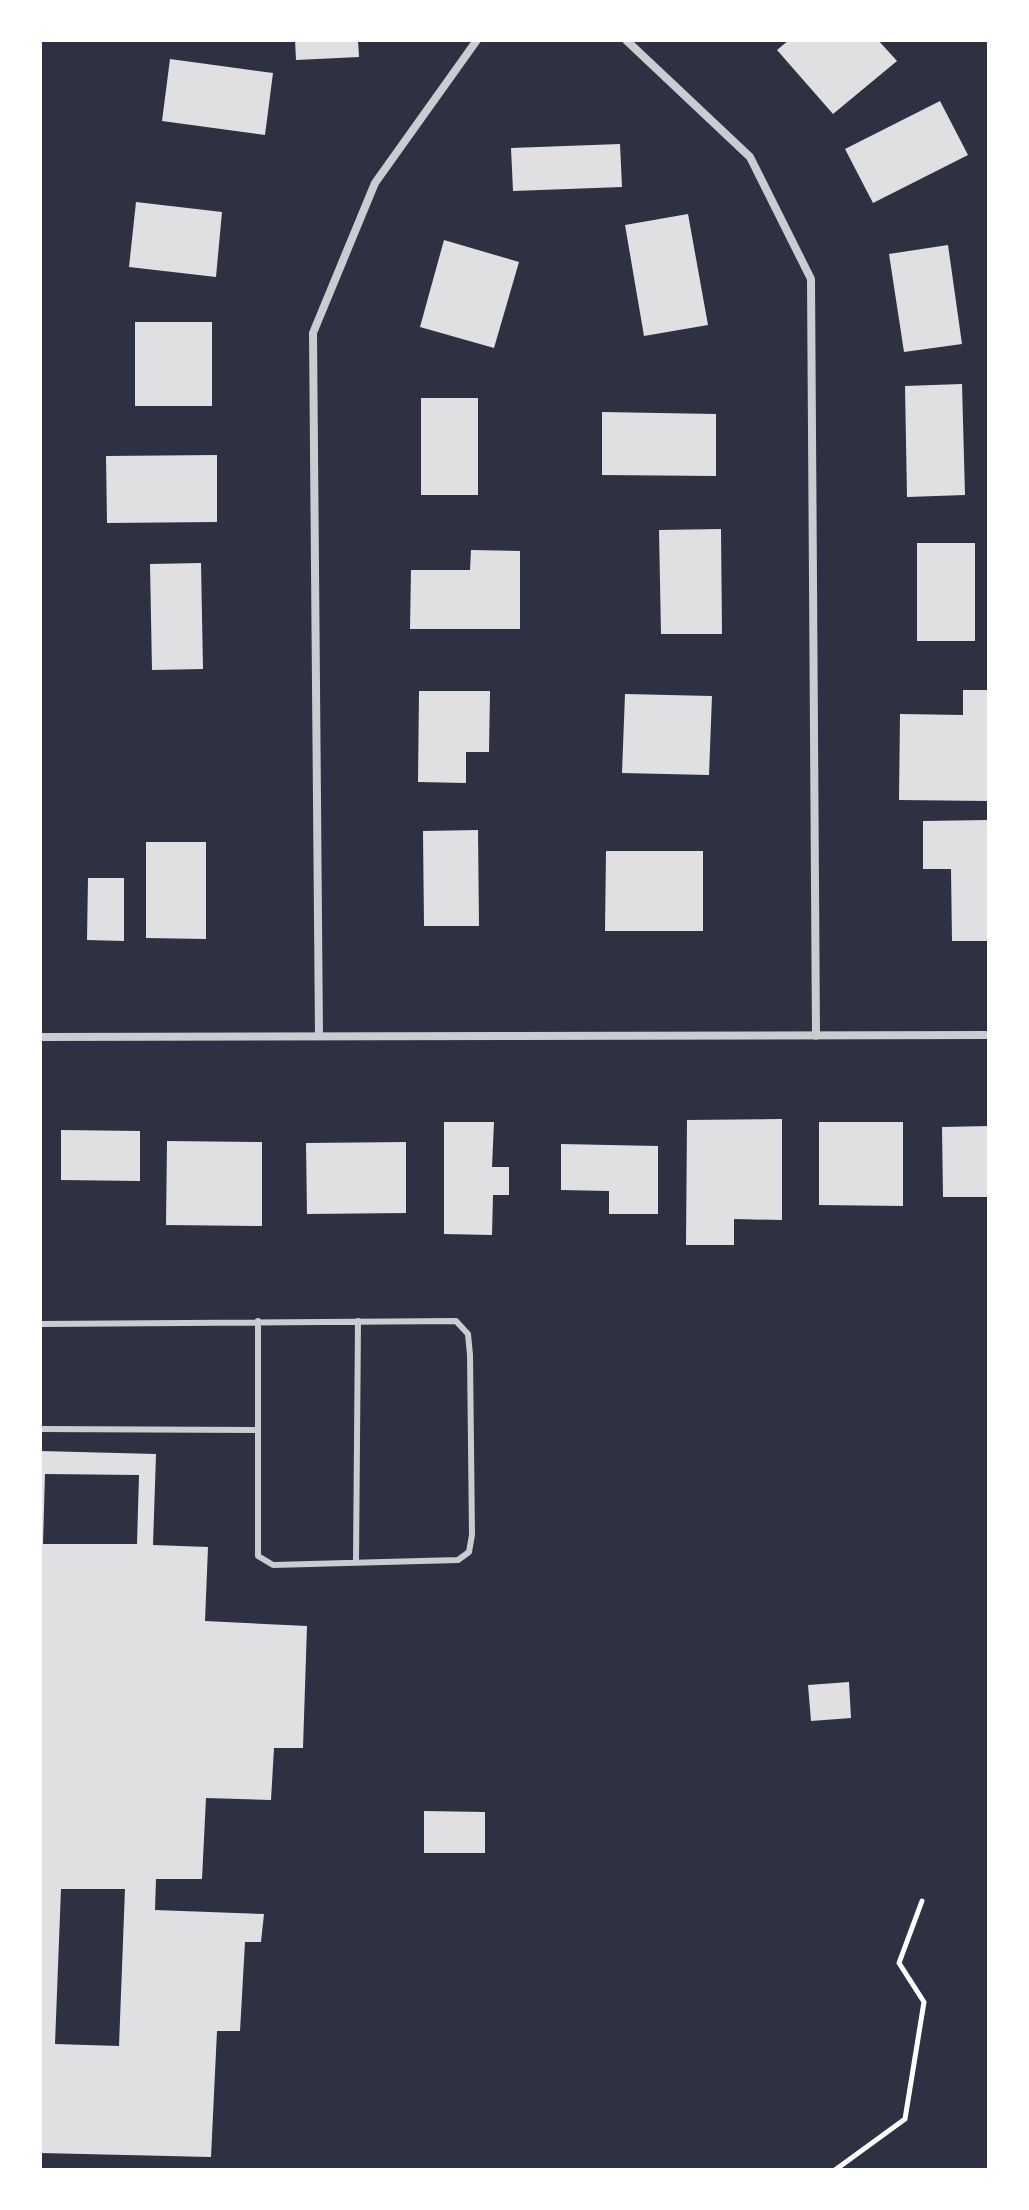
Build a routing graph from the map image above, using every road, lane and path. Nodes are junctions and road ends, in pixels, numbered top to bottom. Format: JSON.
{"nodes":[{"id":1,"x":477,"y":40,"type":"edge"},
{"id":2,"x":626,"y":40,"type":"edge"},
{"id":3,"x":989,"y":1035,"type":"edge"},
{"id":4,"x":319,"y":1036,"type":"junction"},
{"id":5,"x":816,"y":1036,"type":"junction"},
{"id":6,"x":40,"y":1037,"type":"edge"},
{"id":7,"x":258,"y":1321,"type":"junction"},
{"id":8,"x":358,"y":1321,"type":"junction"},
{"id":9,"x":40,"y":1324,"type":"edge"},
{"id":10,"x":40,"y":1429,"type":"edge"},
{"id":11,"x":258,"y":1430,"type":"junction"},
{"id":12,"x":356,"y":1562,"type":"junction"},
{"id":13,"x":922,"y":1901,"type":"dead end"},
{"id":14,"x":835,"y":2170,"type":"edge"}],
"edges":[{"from":1,"to":4,"type":"street"},
{"from":2,"to":5,"type":"street"},
{"from":3,"to":5,"type":"street"},
{"from":4,"to":5,"type":"street"},
{"from":4,"to":6,"type":"street"},
{"from":7,"to":8,"type":"lane"},
{"from":7,"to":9,"type":"lane"},
{"from":7,"to":11,"type":"lane"},
{"from":8,"to":12,"type":"lane"},
{"from":8,"to":12,"type":"lane"},
{"from":10,"to":11,"type":"lane"},
{"from":11,"to":12,"type":"lane"},
{"from":13,"to":14,"type":"path"}]}
